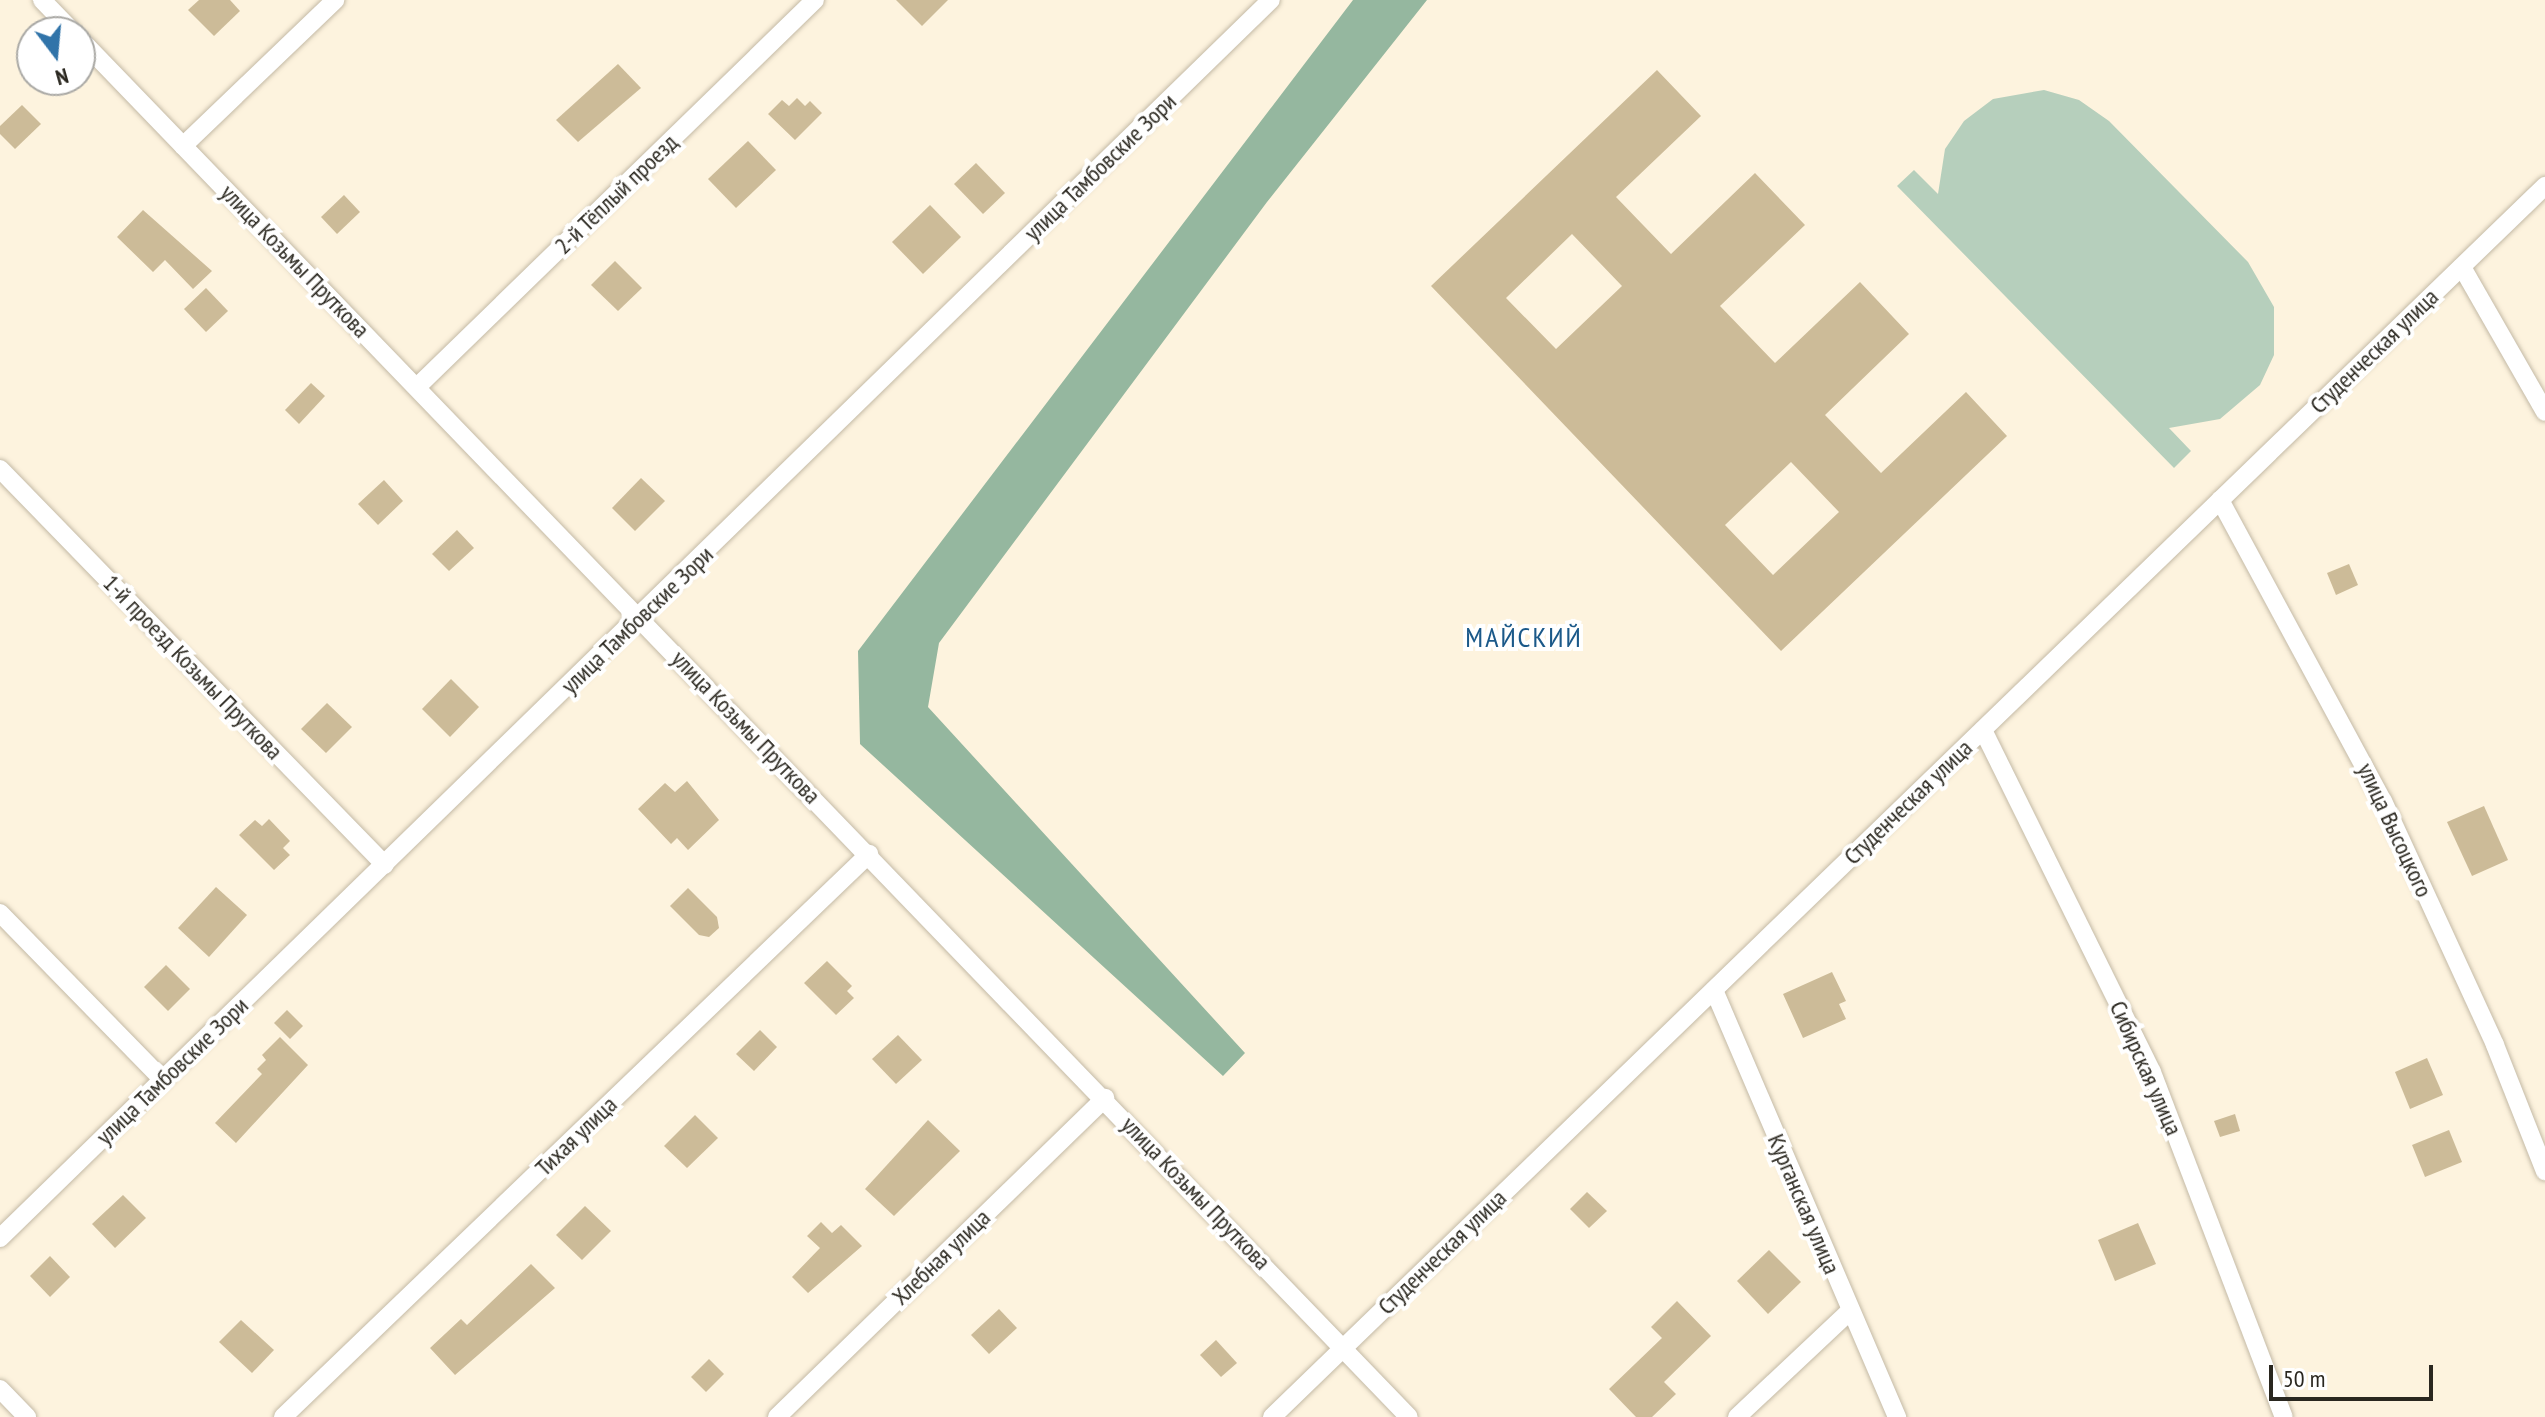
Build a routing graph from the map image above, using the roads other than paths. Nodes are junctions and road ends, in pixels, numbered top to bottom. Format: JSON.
{"nodes":[{"id":1,"x":42,"y":0,"type":"edge"},
{"id":2,"x":335,"y":0,"type":"edge"},
{"id":3,"x":815,"y":0,"type":"edge"},
{"id":4,"x":1271,"y":0,"type":"edge"},
{"id":5,"x":58,"y":16,"type":"edge"},
{"id":6,"x":96,"y":56,"type":"edge"},
{"id":7,"x":183,"y":146,"type":"junction"},
{"id":8,"x":2545,"y":186,"type":"edge"},
{"id":9,"x":2462,"y":267,"type":"junction"},
{"id":10,"x":417,"y":387,"type":"junction"},
{"id":11,"x":2545,"y":412,"type":"edge"},
{"id":12,"x":0,"y":469,"type":"edge"},
{"id":13,"x":2220,"y":500,"type":"junction"},
{"id":14,"x":640,"y":618,"type":"junction"},
{"id":15,"x":1983,"y":730,"type":"junction"},
{"id":16,"x":869,"y":854,"type":"junction"},
{"id":17,"x":385,"y":865,"type":"junction"},
{"id":18,"x":0,"y":913,"type":"edge"},
{"id":19,"x":1714,"y":990,"type":"junction"},
{"id":20,"x":163,"y":1080,"type":"junction"},
{"id":21,"x":1105,"y":1098,"type":"junction"},
{"id":22,"x":2545,"y":1171,"type":"edge"},
{"id":23,"x":0,"y":1238,"type":"edge"},
{"id":24,"x":1850,"y":1311,"type":"junction"},
{"id":25,"x":1345,"y":1346,"type":"junction"},
{"id":26,"x":0,"y":1389,"type":"edge"},
{"id":27,"x":27,"y":1417,"type":"edge"},
{"id":28,"x":283,"y":1417,"type":"edge"},
{"id":29,"x":777,"y":1417,"type":"edge"},
{"id":30,"x":1272,"y":1417,"type":"edge"},
{"id":31,"x":1409,"y":1417,"type":"edge"},
{"id":32,"x":1737,"y":1417,"type":"edge"},
{"id":33,"x":1897,"y":1417,"type":"edge"},
{"id":34,"x":2284,"y":1417,"type":"edge"}],
"edges":[{"from":1,"to":5,"type":"street"},
{"from":2,"to":7,"type":"street"},
{"from":3,"to":10,"type":"street","name":"2-й Тёплый проезд"},
{"from":4,"to":14,"type":"street","name":"улица Тамбовские Зори"},
{"from":6,"to":7,"type":"street","name":"улица Козьмы Пруткова"},
{"from":7,"to":10,"type":"street","name":"улица Козьмы Пруткова"},
{"from":8,"to":9,"type":"street","name":"Студенческая улица"},
{"from":9,"to":11,"type":"street"},
{"from":9,"to":13,"type":"street","name":"Студенческая улица"},
{"from":10,"to":14,"type":"street","name":"улица Козьмы Пруткова"},
{"from":12,"to":17,"type":"street","name":"1-й проезд Козьмы Пруткова"},
{"from":13,"to":15,"type":"street","name":"Студенческая улица"},
{"from":13,"to":22,"type":"street","name":"улица Высоцкого"},
{"from":14,"to":16,"type":"street","name":"улица Козьмы Пруткова"},
{"from":14,"to":17,"type":"street","name":"улица Тамбовские Зори"},
{"from":15,"to":19,"type":"street","name":"Студенческая улица"},
{"from":15,"to":34,"type":"street","name":"Сибирская улица"},
{"from":16,"to":21,"type":"street","name":"улица Козьмы Пруткова"},
{"from":16,"to":28,"type":"street","name":"Тихая улица"},
{"from":17,"to":20,"type":"street","name":"улица Тамбовские Зори"},
{"from":18,"to":20,"type":"street"},
{"from":19,"to":24,"type":"street","name":"Курганская улица"},
{"from":19,"to":25,"type":"street","name":"Студенческая улица"},
{"from":20,"to":23,"type":"street","name":"улица Тамбовские Зори"},
{"from":21,"to":25,"type":"street","name":"улица Козьмы Пруткова"},
{"from":21,"to":29,"type":"street","name":"Хлебная улица"},
{"from":24,"to":32,"type":"street"},
{"from":24,"to":33,"type":"street","name":"Курганская улица"},
{"from":25,"to":30,"type":"street","name":"Студенческая улица"},
{"from":25,"to":31,"type":"street","name":"улица Козьмы Пруткова"},
{"from":26,"to":27,"type":"street"}]}
